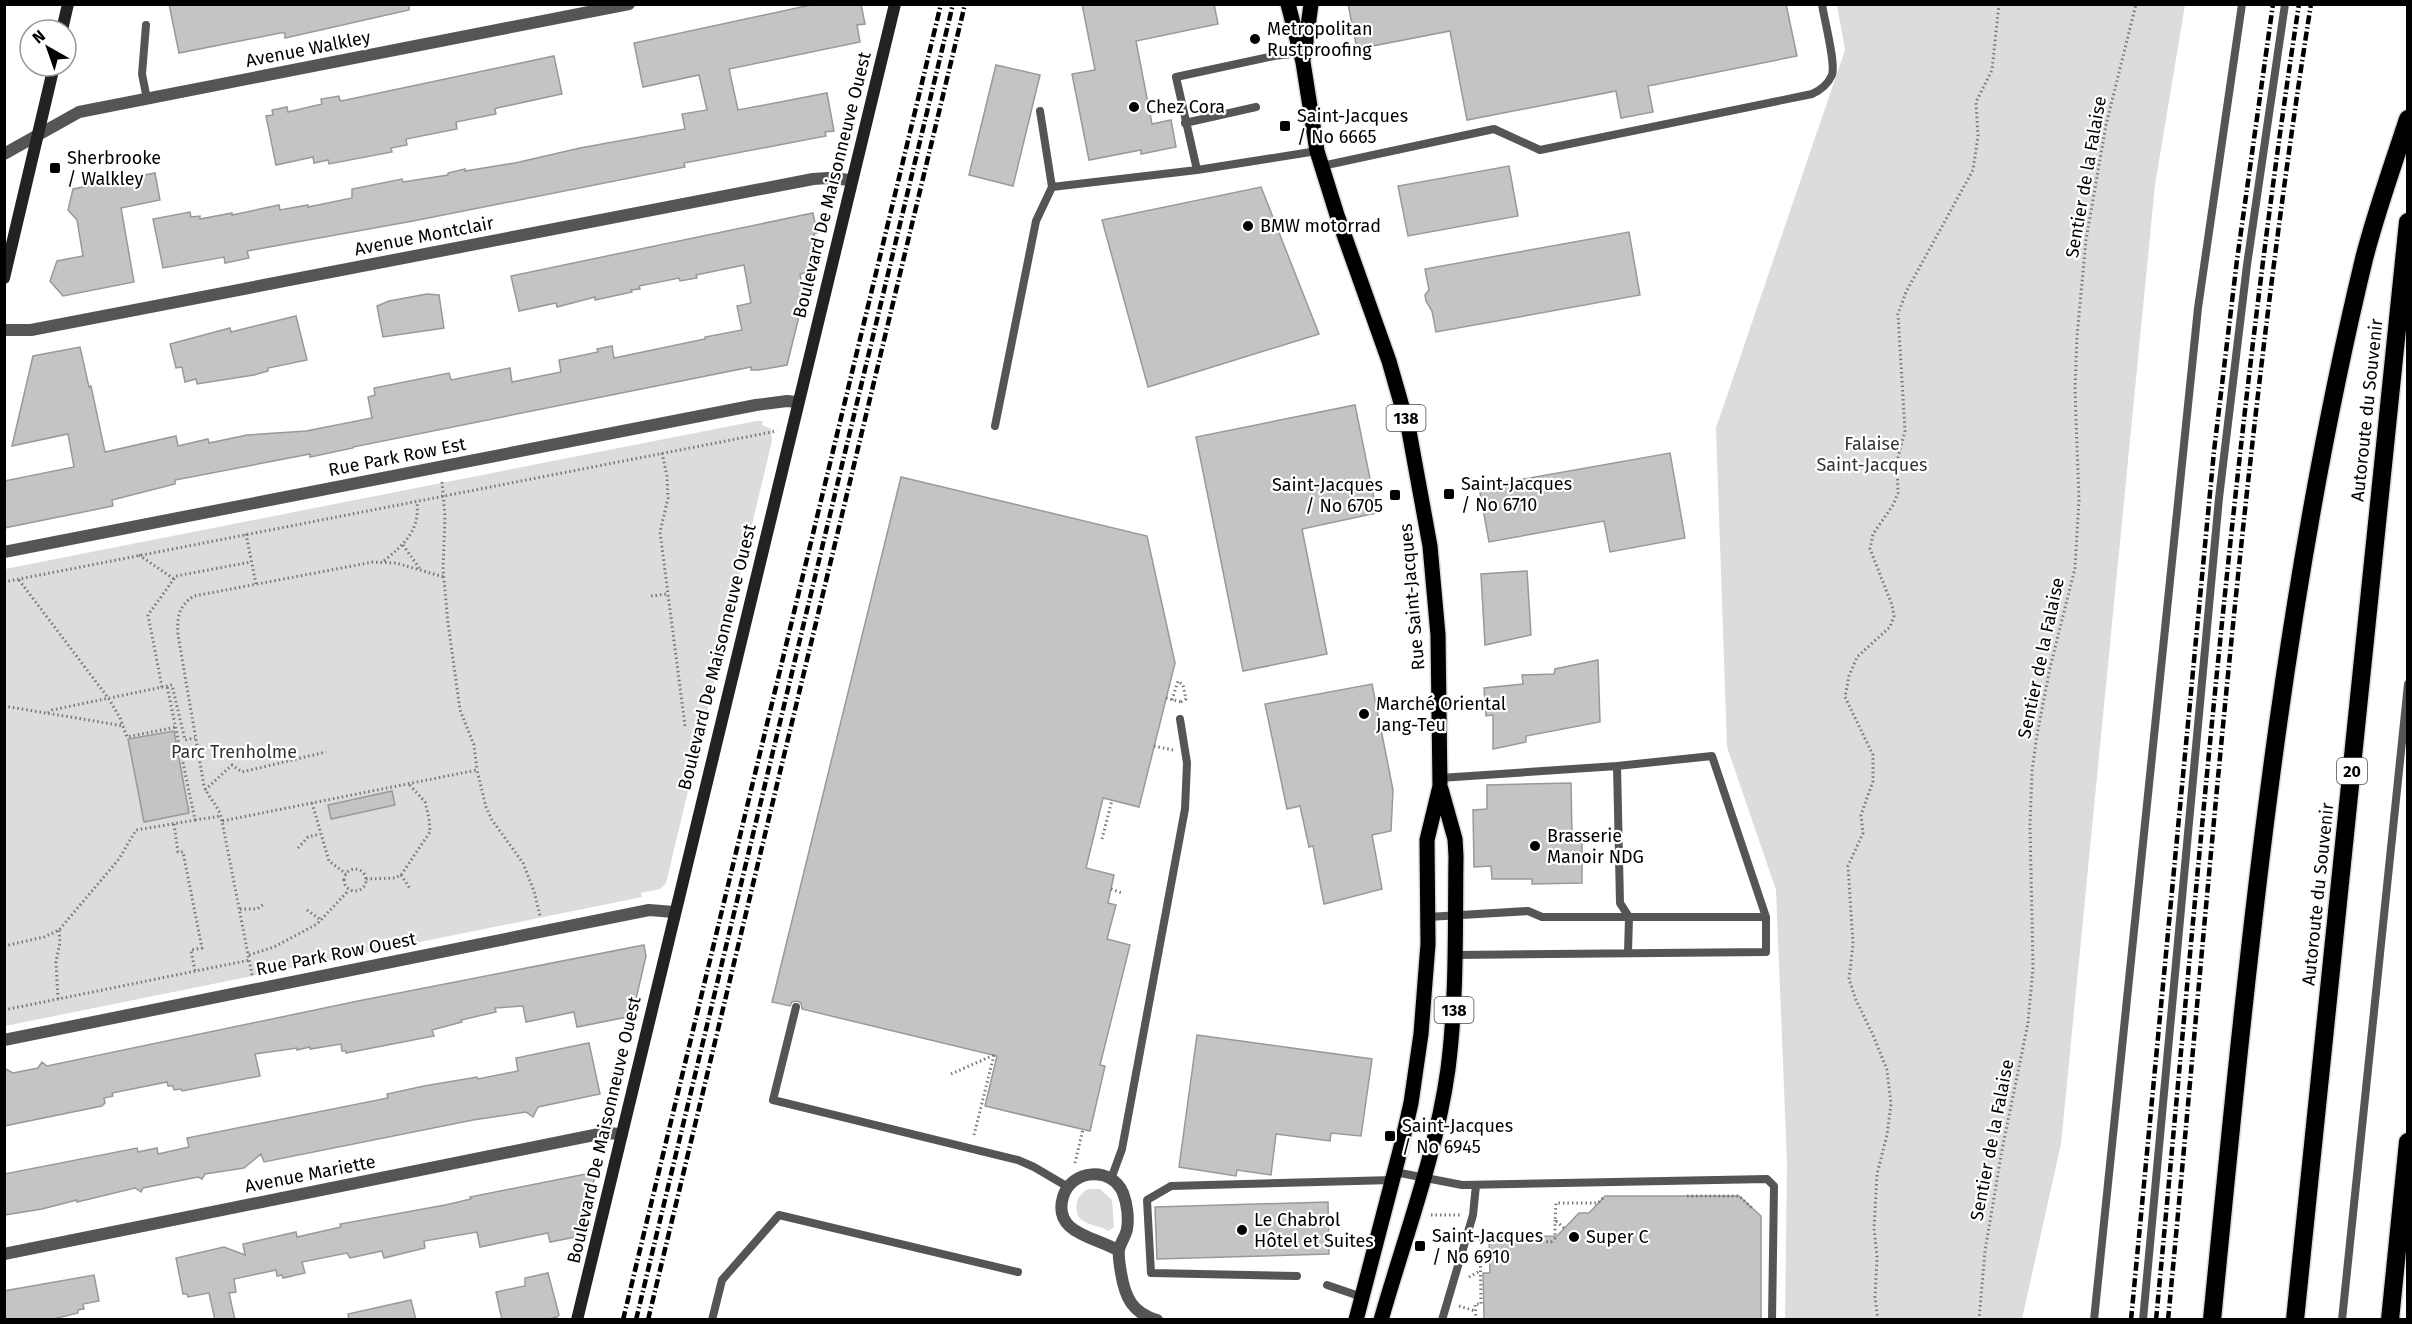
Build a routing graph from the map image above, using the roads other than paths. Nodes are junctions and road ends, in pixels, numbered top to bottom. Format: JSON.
{"nodes":[{"id":1,"x":629,"y":4,"type":"edge"},
{"id":2,"x":895,"y":4,"type":"edge"},
{"id":3,"x":1288,"y":4,"type":"edge"},
{"id":4,"x":1311,"y":4,"type":"edge"},
{"id":5,"x":1822,"y":4,"type":"edge"},
{"id":6,"x":2242,"y":4,"type":"edge"},
{"id":7,"x":2286,"y":4,"type":"edge"},
{"id":8,"x":146,"y":24,"type":"dead end"},
{"id":9,"x":1301,"y":58,"type":"junction"},
{"id":10,"x":51,"y":78,"type":"edge"},
{"id":11,"x":147,"y":99,"type":"junction"},
{"id":12,"x":1256,"y":107,"type":"dead end"},
{"id":13,"x":1040,"y":111,"type":"dead end"},
{"id":14,"x":2408,"y":119,"type":"edge"},
{"id":15,"x":1185,"y":123,"type":"junction"},
{"id":16,"x":39,"y":135,"type":"junction"},
{"id":17,"x":1317,"y":151,"type":"junction"},
{"id":18,"x":4,"y":154,"type":"edge"},
{"id":19,"x":1322,"y":166,"type":"junction"},
{"id":20,"x":1197,"y":170,"type":"junction"},
{"id":21,"x":851,"y":180,"type":"junction"},
{"id":22,"x":1052,"y":187,"type":"junction"},
{"id":23,"x":2408,"y":222,"type":"edge"},
{"id":24,"x":4,"y":278,"type":"edge"},
{"id":25,"x":4,"y":330,"type":"edge"},
{"id":26,"x":798,"y":402,"type":"junction"},
{"id":27,"x":995,"y":426,"type":"dead end"},
{"id":28,"x":4,"y":552,"type":"edge"},
{"id":29,"x":2408,"y":684,"type":"edge"},
{"id":30,"x":1182,"y":714,"type":"road end"},
{"id":31,"x":1617,"y":766,"type":"junction"},
{"id":32,"x":1440,"y":782,"type":"junction"},
{"id":33,"x":674,"y":912,"type":"junction"},
{"id":34,"x":1455,"y":915,"type":"junction"},
{"id":35,"x":1766,"y":916,"type":"junction"},
{"id":36,"x":1428,"y":917,"type":"junction"},
{"id":37,"x":1629,"y":918,"type":"junction"},
{"id":38,"x":1628,"y":953,"type":"junction"},
{"id":39,"x":1456,"y":955,"type":"junction"},
{"id":40,"x":796,"y":1008,"type":"dead end"},
{"id":41,"x":4,"y":1040,"type":"edge"},
{"id":42,"x":622,"y":1134,"type":"junction"},
{"id":43,"x":2408,"y":1142,"type":"edge"},
{"id":44,"x":1394,"y":1176,"type":"junction"},
{"id":45,"x":1111,"y":1179,"type":"junction"},
{"id":46,"x":1424,"y":1179,"type":"junction"},
{"id":47,"x":1476,"y":1185,"type":"junction"},
{"id":48,"x":1068,"y":1187,"type":"junction"},
{"id":49,"x":1119,"y":1251,"type":"junction"},
{"id":50,"x":4,"y":1254,"type":"edge"},
{"id":51,"x":1018,"y":1272,"type":"dead end"},
{"id":52,"x":1297,"y":1276,"type":"dead end"},
{"id":53,"x":1327,"y":1285,"type":"dead end"},
{"id":54,"x":1362,"y":1297,"type":"junction"},
{"id":55,"x":577,"y":1320,"type":"edge"},
{"id":56,"x":712,"y":1320,"type":"edge"},
{"id":57,"x":1157,"y":1320,"type":"edge"},
{"id":58,"x":1356,"y":1320,"type":"edge"},
{"id":59,"x":1381,"y":1320,"type":"edge"},
{"id":60,"x":1442,"y":1320,"type":"edge"},
{"id":61,"x":1772,"y":1320,"type":"edge"},
{"id":62,"x":2094,"y":1320,"type":"edge"},
{"id":63,"x":2143,"y":1320,"type":"edge"},
{"id":64,"x":2212,"y":1320,"type":"edge"},
{"id":65,"x":2295,"y":1320,"type":"edge"},
{"id":66,"x":2342,"y":1320,"type":"edge"},
{"id":67,"x":2390,"y":1320,"type":"edge"}],
"edges":[{"from":1,"to":11,"type":"street","name":"Avenue Walkley"},
{"from":2,"to":21,"type":"street","name":"Boulevard De Maisonneuve Ouest"},
{"from":3,"to":9,"type":"main road","name":"Rue Saint-Jacques","number":"138"},
{"from":4,"to":9,"type":"main road","name":"Rue Saint-Jacques","number":"138"},
{"from":5,"to":19,"type":"lane"},
{"from":6,"to":62,"type":"lane"},
{"from":7,"to":63,"type":"lane"},
{"from":8,"to":11,"type":"lane"},
{"from":9,"to":15,"type":"lane"},
{"from":9,"to":17,"type":"main road","name":"Rue Saint-Jacques","number":"138"},
{"from":10,"to":16,"type":"street"},
{"from":11,"to":16,"type":"street","name":"Avenue Walkley"},
{"from":12,"to":15,"type":"lane"},
{"from":13,"to":22,"type":"lane"},
{"from":14,"to":64,"type":"highway"},
{"from":15,"to":20,"type":"lane"},
{"from":16,"to":18,"type":"street","name":"Avenue Walkley"},
{"from":16,"to":24,"type":"street"},
{"from":17,"to":19,"type":"main road","name":"Rue Saint-Jacques","number":"138"},
{"from":17,"to":20,"type":"lane"},
{"from":19,"to":32,"type":"main road","name":"Rue Saint-Jacques","number":"138"},
{"from":20,"to":22,"type":"lane"},
{"from":21,"to":25,"type":"street","name":"Avenue Montclair"},
{"from":21,"to":26,"type":"street","name":"Boulevard De Maisonneuve Ouest"},
{"from":22,"to":27,"type":"lane"},
{"from":23,"to":65,"type":"highway","name":"Autoroute du Souvenir","number":"20"},
{"from":26,"to":28,"type":"street","name":"Rue Park Row Est"},
{"from":26,"to":33,"type":"street","name":"Boulevard De Maisonneuve Ouest"},
{"from":29,"to":66,"type":"lane"},
{"from":30,"to":45,"type":"lane"},
{"from":31,"to":32,"type":"lane"},
{"from":31,"to":35,"type":"lane"},
{"from":31,"to":37,"type":"lane"},
{"from":32,"to":34,"type":"main road","name":"Rue Saint-Jacques","number":"138"},
{"from":32,"to":36,"type":"main road","name":"Rue Saint-Jacques","number":"138"},
{"from":33,"to":41,"type":"street","name":"Rue Park Row Ouest"},
{"from":33,"to":42,"type":"street","name":"Boulevard De Maisonneuve Ouest"},
{"from":34,"to":36,"type":"lane"},
{"from":34,"to":37,"type":"lane"},
{"from":34,"to":39,"type":"main road","name":"Rue Saint-Jacques","number":"138"},
{"from":35,"to":37,"type":"lane"},
{"from":35,"to":38,"type":"lane"},
{"from":36,"to":44,"type":"main road","name":"Rue Saint-Jacques","number":"138"},
{"from":37,"to":38,"type":"lane"},
{"from":38,"to":39,"type":"lane"},
{"from":39,"to":46,"type":"main road","name":"Rue Saint-Jacques","number":"138"},
{"from":40,"to":48,"type":"lane"},
{"from":42,"to":50,"type":"street","name":"Avenue Mariette"},
{"from":42,"to":55,"type":"street","name":"Boulevard De Maisonneuve Ouest"},
{"from":43,"to":67,"type":"highway"},
{"from":44,"to":46,"type":"lane"},
{"from":44,"to":52,"type":"lane"},
{"from":44,"to":54,"type":"main road","name":"Rue Saint-Jacques","number":"138"},
{"from":45,"to":48,"type":"street"},
{"from":45,"to":49,"type":"street"},
{"from":46,"to":47,"type":"lane"},
{"from":46,"to":59,"type":"main road","name":"Rue Saint-Jacques","number":"138"},
{"from":47,"to":60,"type":"lane"},
{"from":47,"to":61,"type":"lane"},
{"from":48,"to":49,"type":"street"},
{"from":49,"to":57,"type":"street"},
{"from":51,"to":56,"type":"lane"},
{"from":53,"to":54,"type":"lane"},
{"from":54,"to":58,"type":"main road","name":"Rue Saint-Jacques","number":"138"}]}
